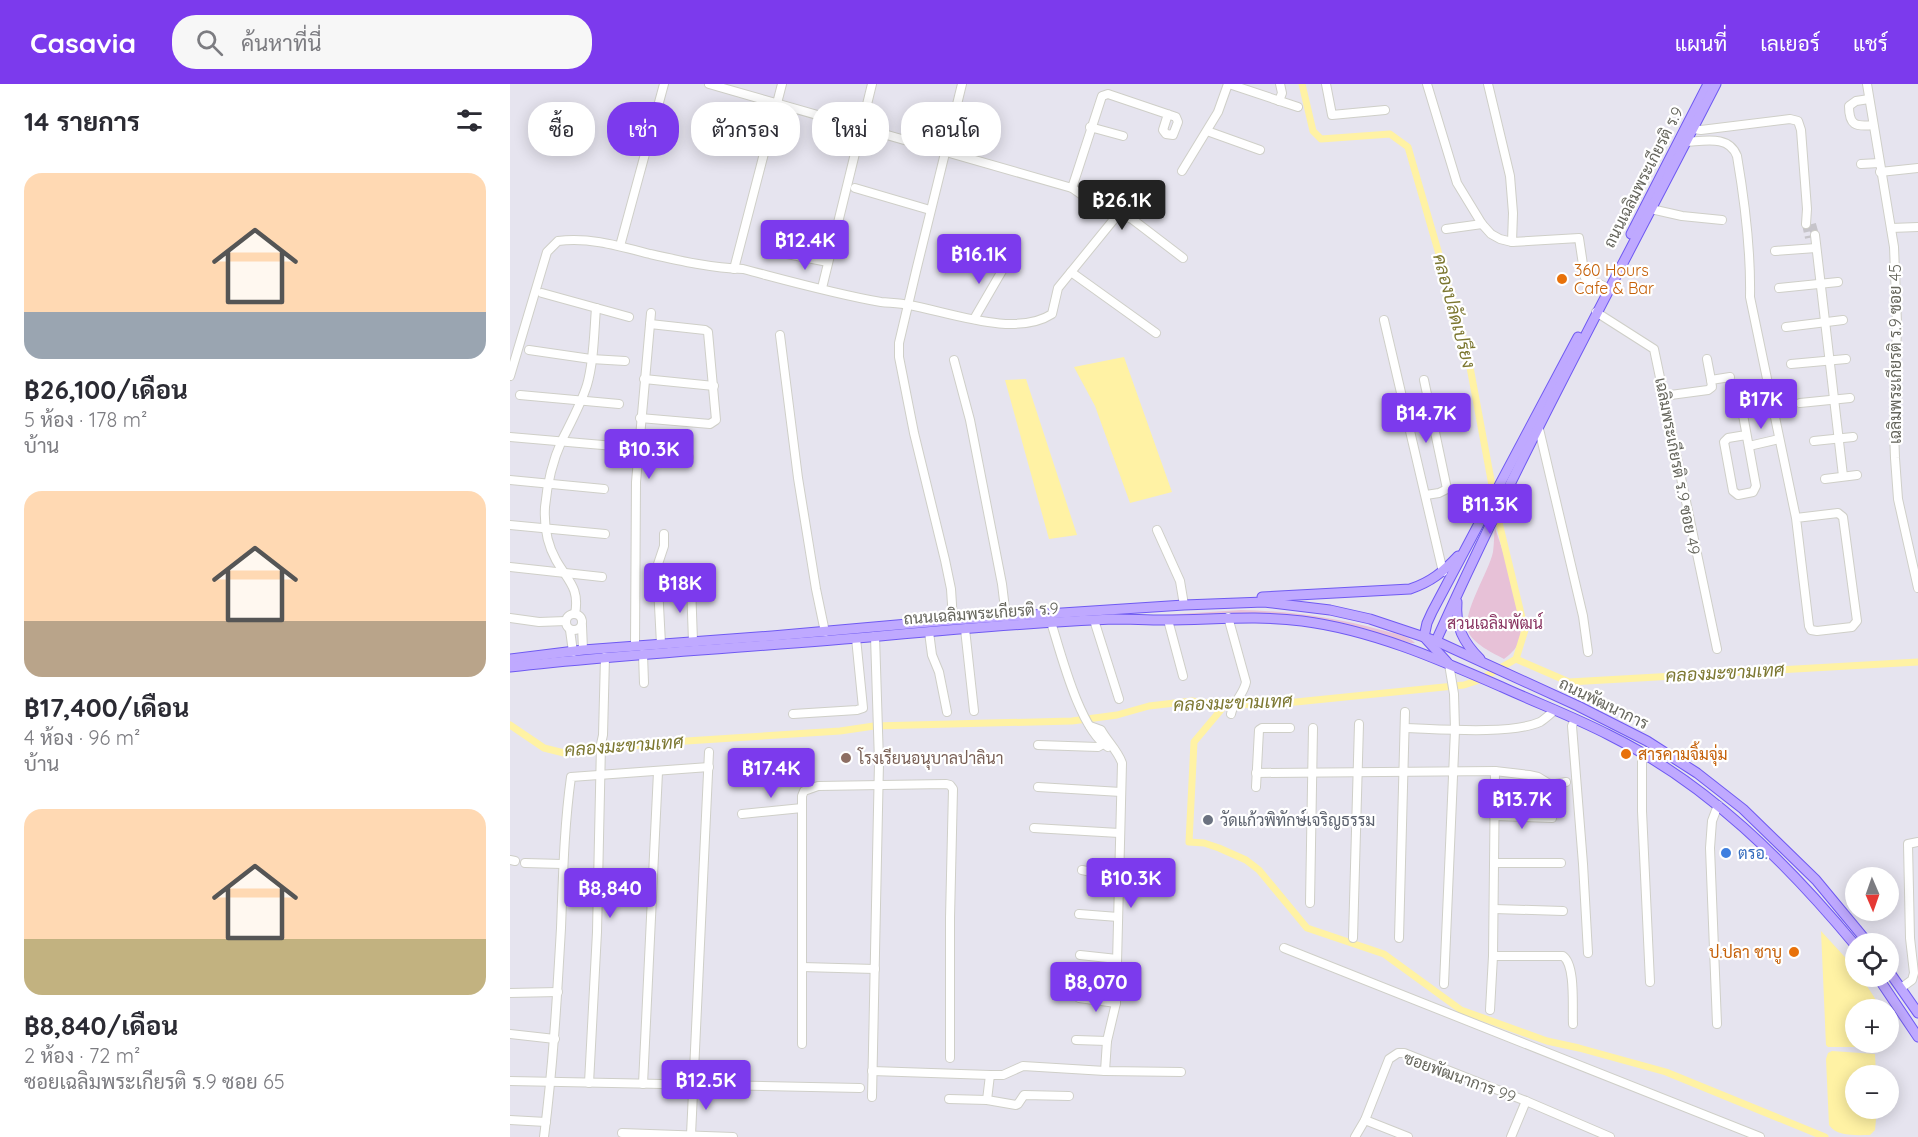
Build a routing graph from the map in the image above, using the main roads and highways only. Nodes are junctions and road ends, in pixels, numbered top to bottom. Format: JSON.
{"nodes":[{"id":1,"x":1708,"y":84,"type":"edge"},
{"id":2,"x":1716,"y":84,"type":"edge"},
{"id":3,"x":1505,"y":484,"type":"junction"},
{"id":4,"x":1468,"y":545,"type":"junction"},
{"id":5,"x":1458,"y":597,"type":"junction"},
{"id":6,"x":1237,"y":602,"type":"junction"},
{"id":7,"x":954,"y":625,"type":"junction"},
{"id":8,"x":1430,"y":641,"type":"junction"},
{"id":9,"x":1411,"y":649,"type":"junction"},
{"id":10,"x":579,"y":655,"type":"junction"},
{"id":11,"x":510,"y":659,"type":"edge"},
{"id":12,"x":1487,"y":663,"type":"junction"},
{"id":13,"x":1449,"y":664,"type":"junction"},
{"id":14,"x":510,"y":667,"type":"edge"},
{"id":15,"x":1845,"y":933,"type":"edge"},
{"id":16,"x":1860,"y":933,"type":"edge"},
{"id":17,"x":1899,"y":985,"type":"edge"},
{"id":18,"x":1884,"y":987,"type":"edge"},
{"id":19,"x":1918,"y":1013,"type":"edge"},
{"id":20,"x":1918,"y":1037,"type":"edge"}],
"edges":[{"from":1,"to":3,"type":"main road","name":"ถนนเฉลิมพระเกียรติ ร.9"},
{"from":2,"to":3,"type":"main road","name":"ถนนเฉลิมพระเกียรติ ร.9"},
{"from":3,"to":4,"type":"main road","name":"ถนนเฉลิมพระเกียรติ ร.9"},
{"from":3,"to":5,"type":"main road","name":"ถนนเฉลิมพระเกียรติ ร.9"},
{"from":4,"to":6,"type":"main road"},
{"from":4,"to":8,"type":"main road","name":"ถนนเฉลิมพระเกียรติ ร.9"},
{"from":5,"to":8,"type":"main road","name":"ถนนเฉลิมพระเกียรติ ร.9"},
{"from":5,"to":12,"type":"main road"},
{"from":6,"to":7,"type":"main road","name":"ถนนเฉลิมพระเกียรติ ร.9"},
{"from":6,"to":8,"type":"main road","name":"ถนนเฉลิมพระเกียรติ ร.9"},
{"from":7,"to":9,"type":"main road","name":"ถนนเฉลิมพระเกียรติ ร.9"},
{"from":7,"to":10,"type":"main road","name":"ถนนเฉลิมพระเกียรติ ร.9"},
{"from":7,"to":10,"type":"main road","name":"ถนนเฉลิมพระเกียรติ ร.9"},
{"from":8,"to":9,"type":"main road"},
{"from":8,"to":12,"type":"main road","name":"ถนนพัฒนาการ"},
{"from":8,"to":13,"type":"main road"},
{"from":9,"to":13,"type":"main road","name":"ถนนเฉลิมพระเกียรติ ร.9"},
{"from":10,"to":11,"type":"main road","name":"ถนนเฉลิมพระเกียรติ ร.9"},
{"from":10,"to":14,"type":"main road","name":"ถนนเฉลิมพระเกียรติ ร.9"},
{"from":12,"to":16,"type":"main road","name":"ถนนพัฒนาการ"},
{"from":13,"to":15,"type":"main road","name":"ถนนพัฒนาการ"},
{"from":17,"to":19,"type":"main road"},
{"from":18,"to":20,"type":"main road"}]}
